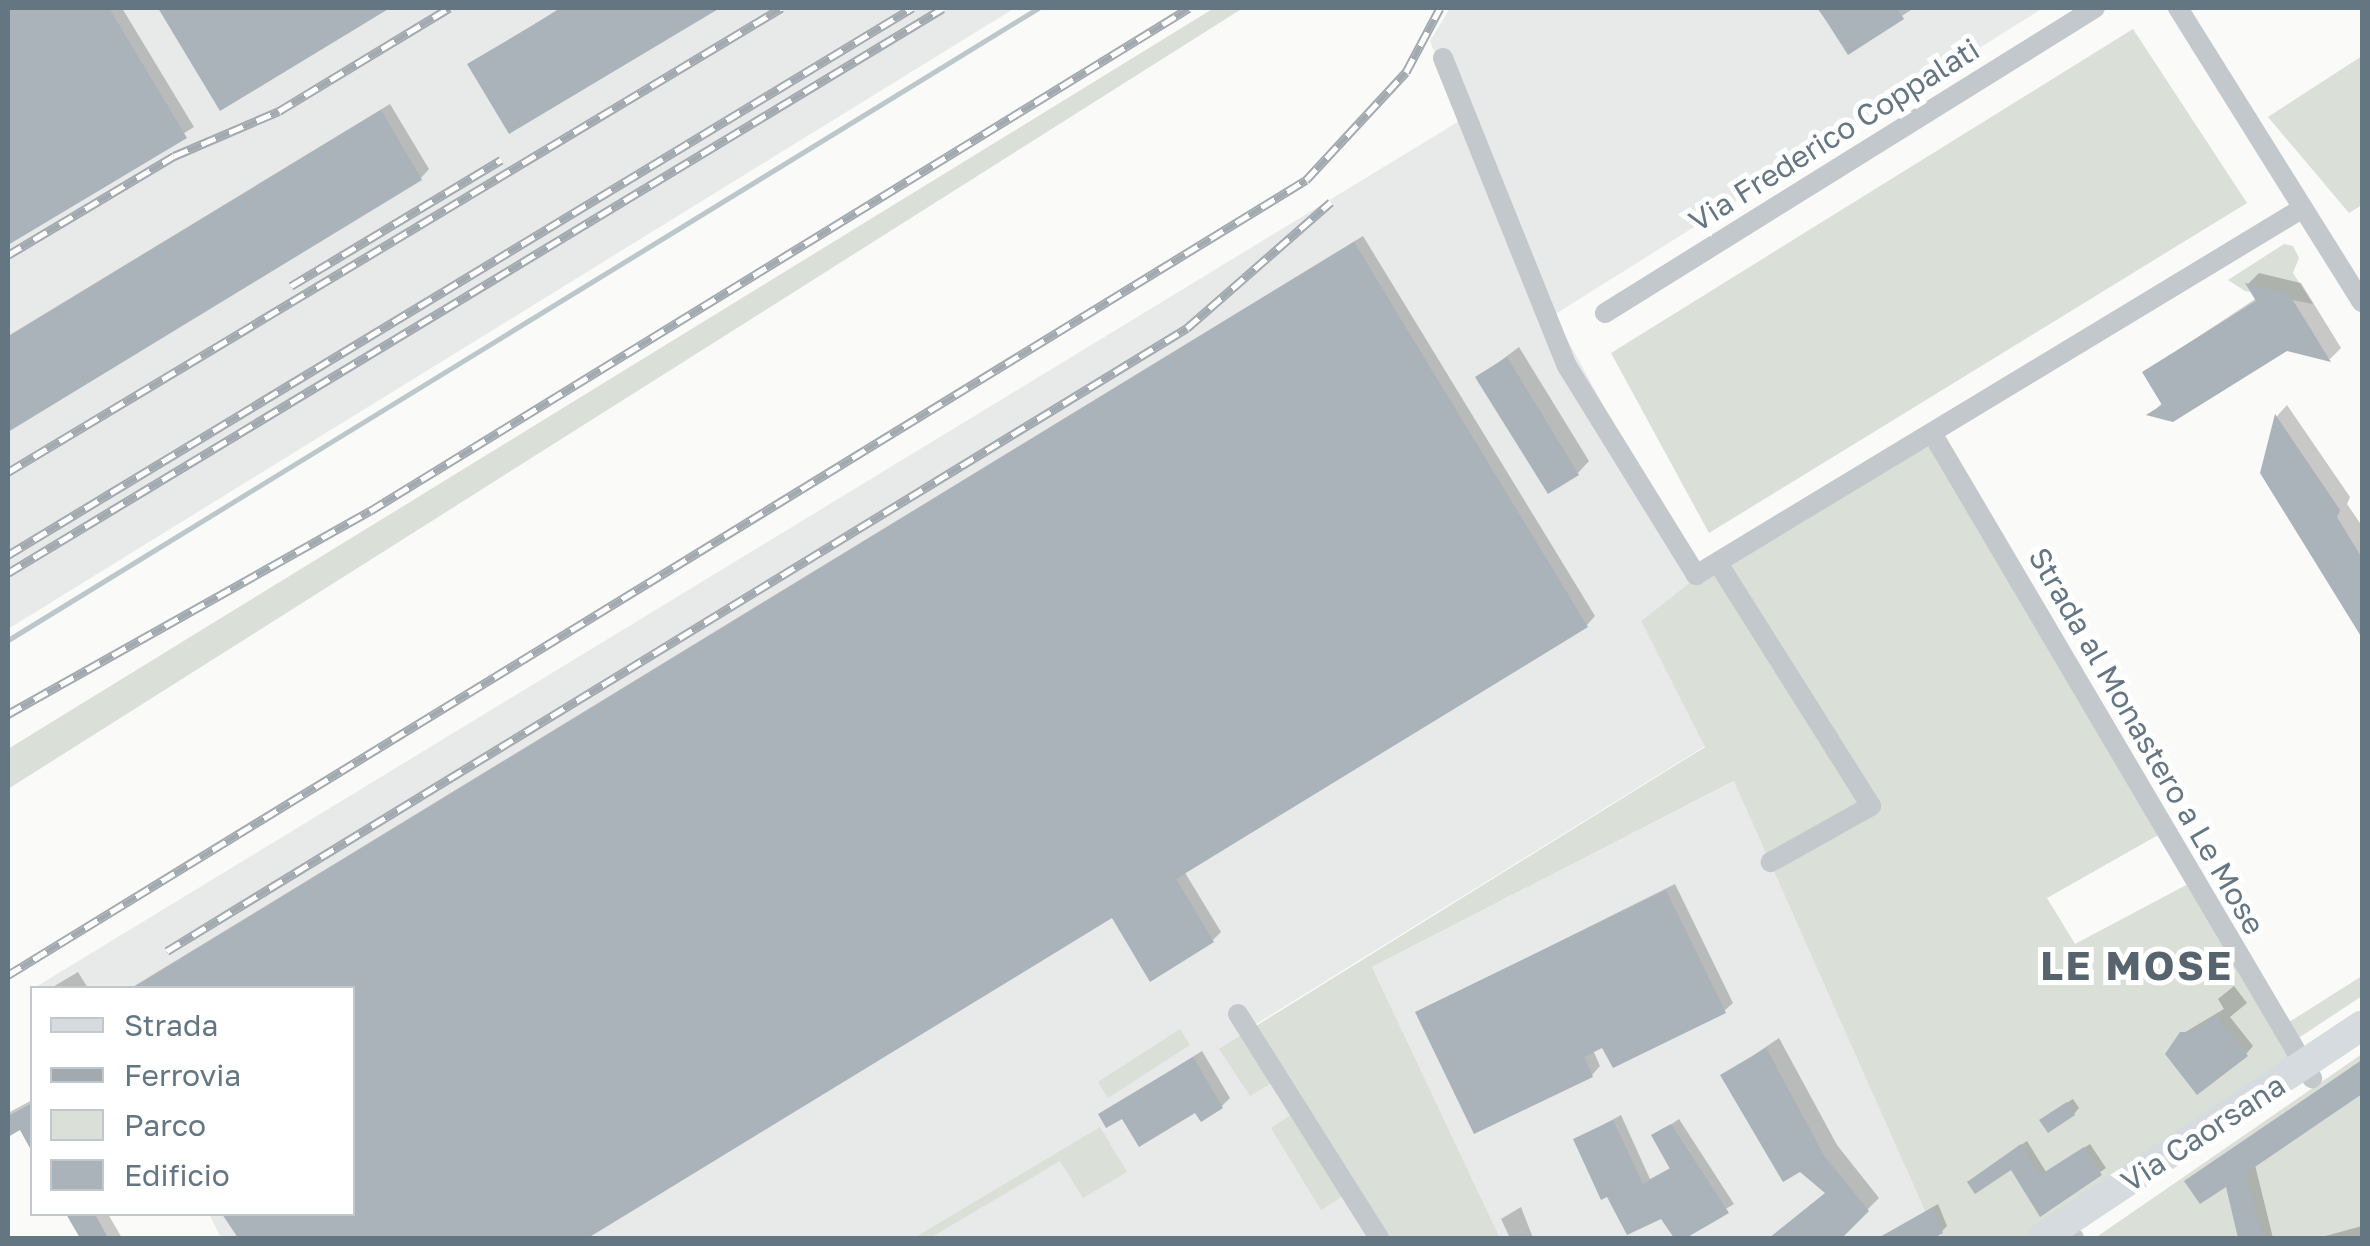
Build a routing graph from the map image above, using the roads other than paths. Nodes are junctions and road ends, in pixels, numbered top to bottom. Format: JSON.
{"nodes":[{"id":1,"x":2095,"y":8,"type":"edge"},
{"id":2,"x":2178,"y":8,"type":"edge"},
{"id":3,"x":1442,"y":58,"type":"dead end"},
{"id":4,"x":2303,"y":208,"type":"junction"},
{"id":5,"x":2362,"y":302,"type":"edge"},
{"id":6,"x":1604,"y":313,"type":"dead end"},
{"id":7,"x":1932,"y":434,"type":"junction"},
{"id":8,"x":1718,"y":563,"type":"junction"},
{"id":9,"x":1771,"y":862,"type":"dead end"},
{"id":10,"x":1238,"y":1014,"type":"dead end"},
{"id":11,"x":2362,"y":1025,"type":"edge"},
{"id":12,"x":2362,"y":1044,"type":"edge"},
{"id":13,"x":2308,"y":1072,"type":"junction"},
{"id":14,"x":1379,"y":1238,"type":"edge"},
{"id":15,"x":2042,"y":1238,"type":"edge"},
{"id":16,"x":2073,"y":1238,"type":"edge"}],
"edges":[{"from":1,"to":6,"type":"street","name":"Via Frederico Coppalati"},
{"from":2,"to":4,"type":"street"},
{"from":3,"to":8,"type":"street"},
{"from":4,"to":5,"type":"street"},
{"from":4,"to":7,"type":"street"},
{"from":7,"to":8,"type":"street"},
{"from":7,"to":13,"type":"street","name":"Strada al Monastero a Le Mose"},
{"from":8,"to":9,"type":"street"},
{"from":10,"to":14,"type":"street"},
{"from":11,"to":13,"type":"main road","name":"Via Caorsana"},
{"from":12,"to":13,"type":"main road","name":"Via Caorsana"},
{"from":13,"to":15,"type":"main road","name":"Via Caorsana"},
{"from":13,"to":16,"type":"main road","name":"Via Caorsana"}]}
